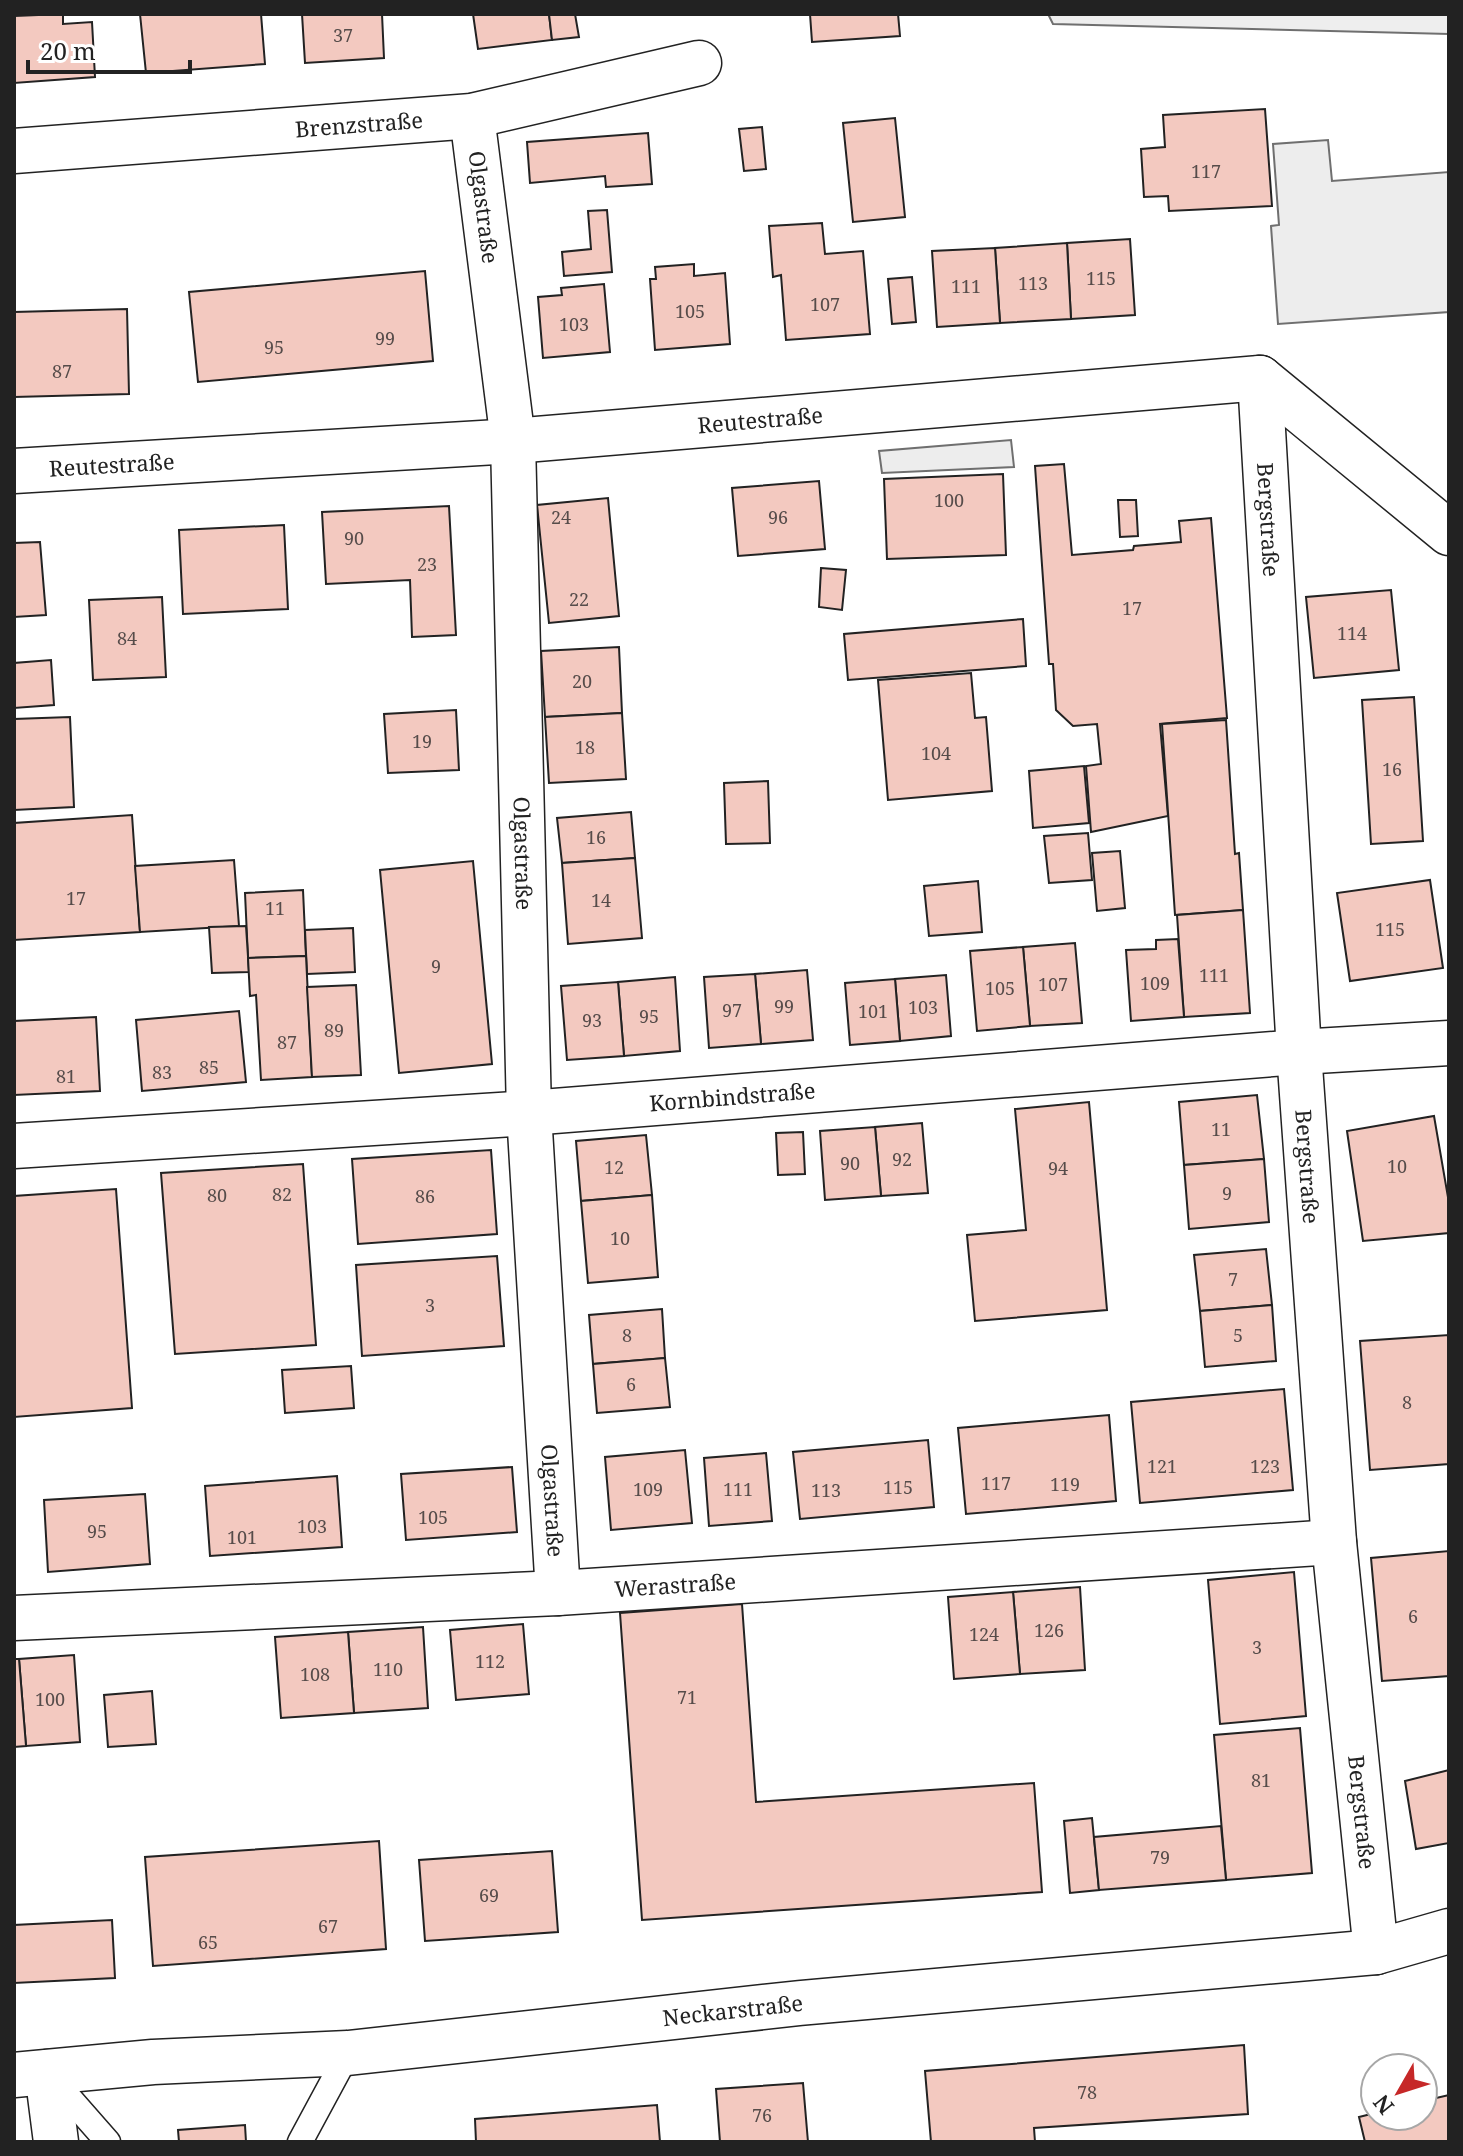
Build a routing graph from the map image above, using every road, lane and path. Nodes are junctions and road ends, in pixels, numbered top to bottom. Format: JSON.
{"nodes":[{"id":1,"x":699,"y":63,"type":"dead end"},
{"id":2,"x":472,"y":116,"type":"junction"},
{"id":3,"x":14,"y":151,"type":"edge"},
{"id":4,"x":1260,"y":378,"type":"junction"},
{"id":5,"x":513,"y":441,"type":"junction"},
{"id":6,"x":14,"y":471,"type":"edge"},
{"id":7,"x":1449,"y":533,"type":"edge"},
{"id":8,"x":1449,"y":1043,"type":"edge"},
{"id":9,"x":1299,"y":1052,"type":"junction"},
{"id":10,"x":529,"y":1113,"type":"junction"},
{"id":11,"x":14,"y":1146,"type":"edge"},
{"id":12,"x":1334,"y":1542,"type":"junction"},
{"id":13,"x":558,"y":1593,"type":"junction"},
{"id":14,"x":14,"y":1618,"type":"edge"},
{"id":15,"x":1449,"y":1931,"type":"edge"},
{"id":16,"x":1376,"y":1952,"type":"junction"},
{"id":17,"x":348,"y":2053,"type":"junction"},
{"id":18,"x":31,"y":2073,"type":"edge"},
{"id":19,"x":56,"y":2142,"type":"edge"},
{"id":20,"x":108,"y":2142,"type":"edge"},
{"id":21,"x":300,"y":2142,"type":"edge"}],
"edges":[{"from":1,"to":2,"type":"street","name":"Brenzstraße"},
{"from":2,"to":3,"type":"street","name":"Brenzstraße"},
{"from":2,"to":5,"type":"street","name":"Olgastraße"},
{"from":4,"to":5,"type":"street","name":"Reutestraße"},
{"from":4,"to":7,"type":"street"},
{"from":4,"to":9,"type":"street","name":"Bergstraße"},
{"from":5,"to":6,"type":"street","name":"Reutestraße"},
{"from":5,"to":10,"type":"street","name":"Olgastraße"},
{"from":8,"to":9,"type":"street","name":"Kornbindstraße"},
{"from":9,"to":10,"type":"street","name":"Kornbindstraße"},
{"from":9,"to":12,"type":"street","name":"Bergstraße"},
{"from":10,"to":11,"type":"street","name":"Kornbindstraße"},
{"from":10,"to":13,"type":"street","name":"Olgastraße"},
{"from":12,"to":13,"type":"street","name":"Werastraße"},
{"from":12,"to":16,"type":"street","name":"Bergstraße"},
{"from":13,"to":14,"type":"street","name":"Werastraße"},
{"from":15,"to":16,"type":"street","name":"Neckarstraße"},
{"from":16,"to":17,"type":"street","name":"Neckarstraße"},
{"from":17,"to":18,"type":"street","name":"Neckarstraße"},
{"from":17,"to":21,"type":"lane"},
{"from":18,"to":19,"type":"street"},
{"from":18,"to":20,"type":"lane"}]}
